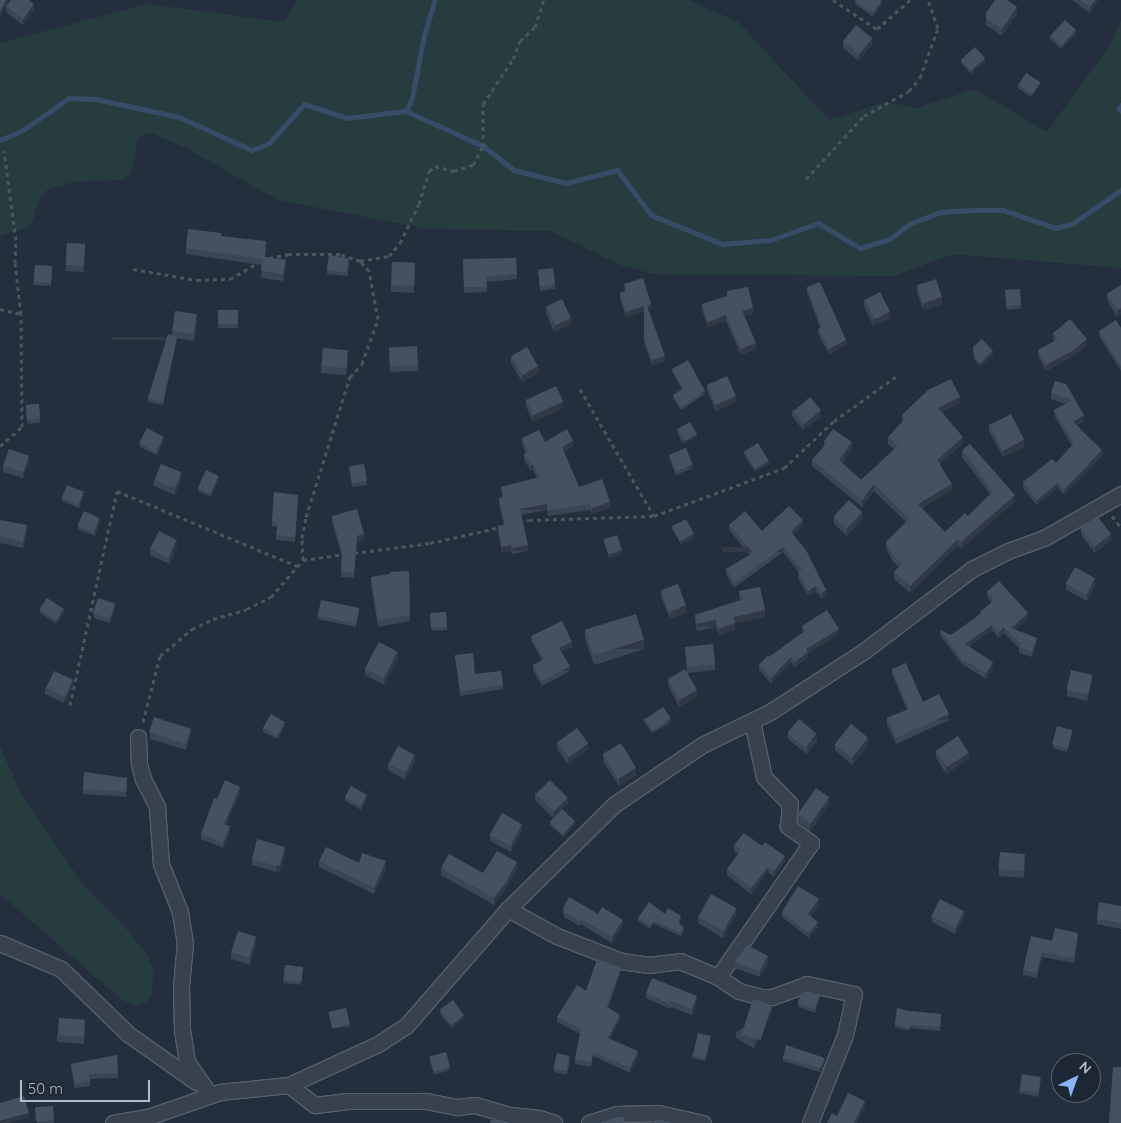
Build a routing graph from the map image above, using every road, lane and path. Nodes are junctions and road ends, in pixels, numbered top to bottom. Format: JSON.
{"nodes":[{"id":1,"x":544,"y":0,"type":"edge"},
{"id":2,"x":833,"y":0,"type":"edge"},
{"id":3,"x":910,"y":0,"type":"edge"},
{"id":4,"x":928,"y":0,"type":"edge"},
{"id":5,"x":4,"y":151,"type":"dead end"},
{"id":6,"x":806,"y":179,"type":"dead end"},
{"id":7,"x":360,"y":261,"type":"junction"},
{"id":8,"x":133,"y":269,"type":"dead end"},
{"id":9,"x":0,"y":309,"type":"edge"},
{"id":10,"x":21,"y":314,"type":"junction"},
{"id":11,"x":898,"y":375,"type":"dead end"},
{"id":12,"x":580,"y":389,"type":"dead end"},
{"id":13,"x":0,"y":446,"type":"edge"},
{"id":14,"x":1121,"y":494,"type":"edge"},
{"id":15,"x":654,"y":516,"type":"junction"},
{"id":16,"x":303,"y":560,"type":"junction"},
{"id":17,"x":297,"y":566,"type":"junction"},
{"id":18,"x":70,"y":705,"type":"dead end"},
{"id":19,"x":752,"y":722,"type":"junction"},
{"id":20,"x":138,"y":737,"type":"joint"},
{"id":21,"x":508,"y":909,"type":"junction"},
{"id":22,"x":0,"y":943,"type":"edge"},
{"id":23,"x":718,"y":976,"type":"junction"},
{"id":24,"x":289,"y":1085,"type":"junction"},
{"id":25,"x":205,"y":1088,"type":"junction"},
{"id":26,"x":220,"y":1092,"type":"junction"},
{"id":27,"x":148,"y":1120,"type":"edge"},
{"id":28,"x":113,"y":1123,"type":"edge"},
{"id":29,"x":554,"y":1123,"type":"edge"},
{"id":30,"x":589,"y":1123,"type":"edge"},
{"id":31,"x":703,"y":1123,"type":"edge"},
{"id":32,"x":810,"y":1123,"type":"edge"}],
"edges":[{"from":1,"to":7,"type":"path"},
{"from":2,"to":3,"type":"path"},
{"from":4,"to":6,"type":"path"},
{"from":5,"to":10,"type":"path"},
{"from":7,"to":8,"type":"path"},
{"from":7,"to":16,"type":"path"},
{"from":9,"to":10,"type":"path"},
{"from":10,"to":13,"type":"path"},
{"from":11,"to":15,"type":"path"},
{"from":12,"to":15,"type":"path"},
{"from":14,"to":19,"type":"street"},
{"from":15,"to":16,"type":"path"},
{"from":16,"to":17,"type":"path"},
{"from":17,"to":18,"type":"path"},
{"from":17,"to":20,"type":"path"},
{"from":19,"to":21,"type":"street"},
{"from":19,"to":23,"type":"street"},
{"from":20,"to":25,"type":"street"},
{"from":21,"to":23,"type":"street"},
{"from":21,"to":24,"type":"street"},
{"from":22,"to":25,"type":"street"},
{"from":23,"to":32,"type":"street"},
{"from":24,"to":26,"type":"street"},
{"from":24,"to":29,"type":"street"},
{"from":25,"to":26,"type":"street"},
{"from":26,"to":27,"type":"street"},
{"from":27,"to":28,"type":"street"},
{"from":30,"to":31,"type":"street"}]}
